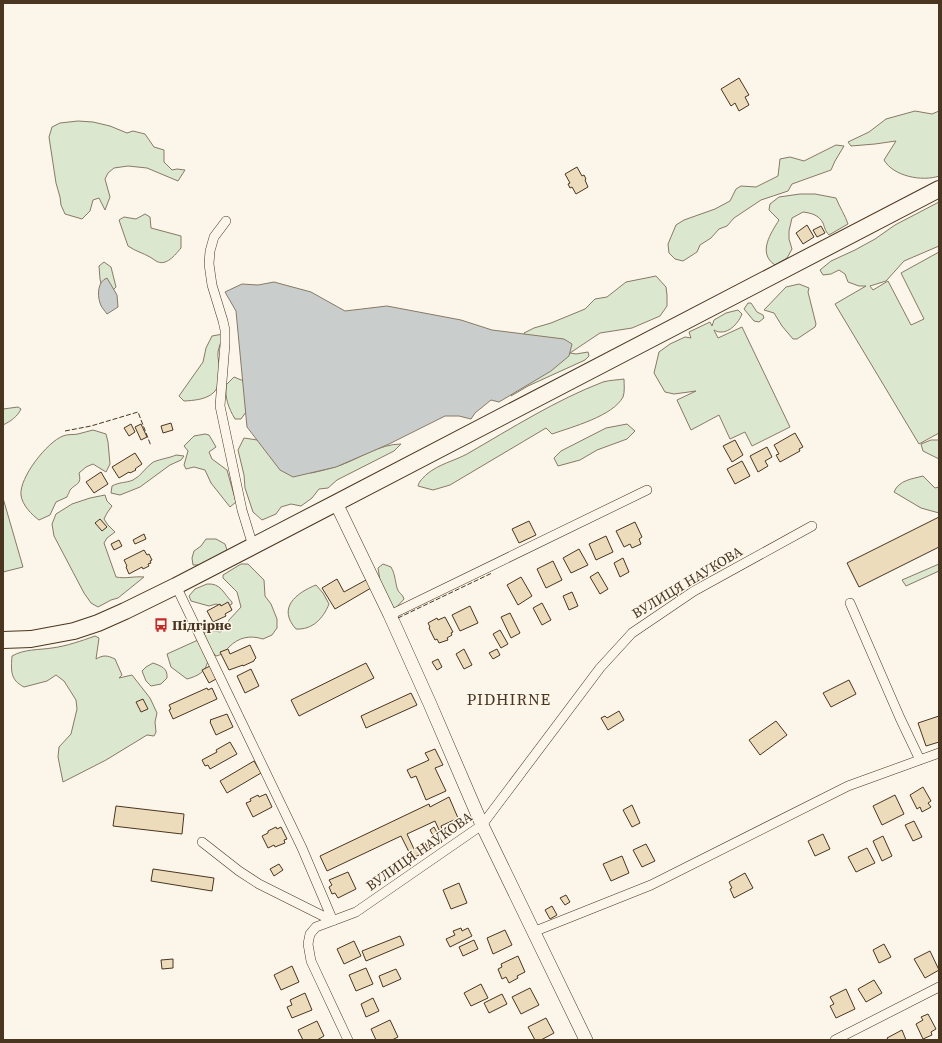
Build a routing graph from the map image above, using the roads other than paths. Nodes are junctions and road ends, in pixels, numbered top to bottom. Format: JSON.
{"nodes":[{"id":1,"x":939,"y":189,"type":"edge"},
{"id":2,"x":226,"y":221,"type":"dead end"},
{"id":3,"x":647,"y":490,"type":"dead end"},
{"id":4,"x":336,"y":504,"type":"junction"},
{"id":5,"x":812,"y":526,"type":"dead end"},
{"id":6,"x":254,"y":546,"type":"junction"},
{"id":7,"x":176,"y":586,"type":"junction"},
{"id":8,"x":850,"y":603,"type":"dead end"},
{"id":9,"x":390,"y":615,"type":"junction"},
{"id":10,"x":3,"y":640,"type":"edge"},
{"id":11,"x":939,"y":753,"type":"edge"},
{"id":12,"x":920,"y":760,"type":"junction"},
{"id":13,"x":482,"y":825,"type":"junction"},
{"id":14,"x":202,"y":842,"type":"dead end"},
{"id":15,"x":333,"y":921,"type":"junction"},
{"id":16,"x":533,"y":932,"type":"junction"},
{"id":17,"x":939,"y":987,"type":"edge"},
{"id":18,"x":348,"y":1040,"type":"edge"},
{"id":19,"x":586,"y":1040,"type":"edge"},
{"id":20,"x":836,"y":1040,"type":"edge"}],
"edges":[{"from":1,"to":4,"type":"highway"},
{"from":2,"to":6,"type":"street"},
{"from":3,"to":9,"type":"street"},
{"from":4,"to":6,"type":"highway"},
{"from":4,"to":9,"type":"street"},
{"from":5,"to":13,"type":"street","name":"ВУЛИЦЯ НАУКОВА"},
{"from":6,"to":7,"type":"highway"},
{"from":7,"to":10,"type":"highway"},
{"from":7,"to":15,"type":"street"},
{"from":8,"to":12,"type":"street"},
{"from":9,"to":13,"type":"street"},
{"from":11,"to":12,"type":"street"},
{"from":12,"to":16,"type":"street"},
{"from":13,"to":15,"type":"street","name":"ВУЛИЦЯ НАУКОВА"},
{"from":13,"to":16,"type":"street"},
{"from":14,"to":15,"type":"street"},
{"from":15,"to":18,"type":"street","name":"ВУЛИЦЯ НАУКОВА"},
{"from":16,"to":19,"type":"street"},
{"from":17,"to":20,"type":"street"}]}
